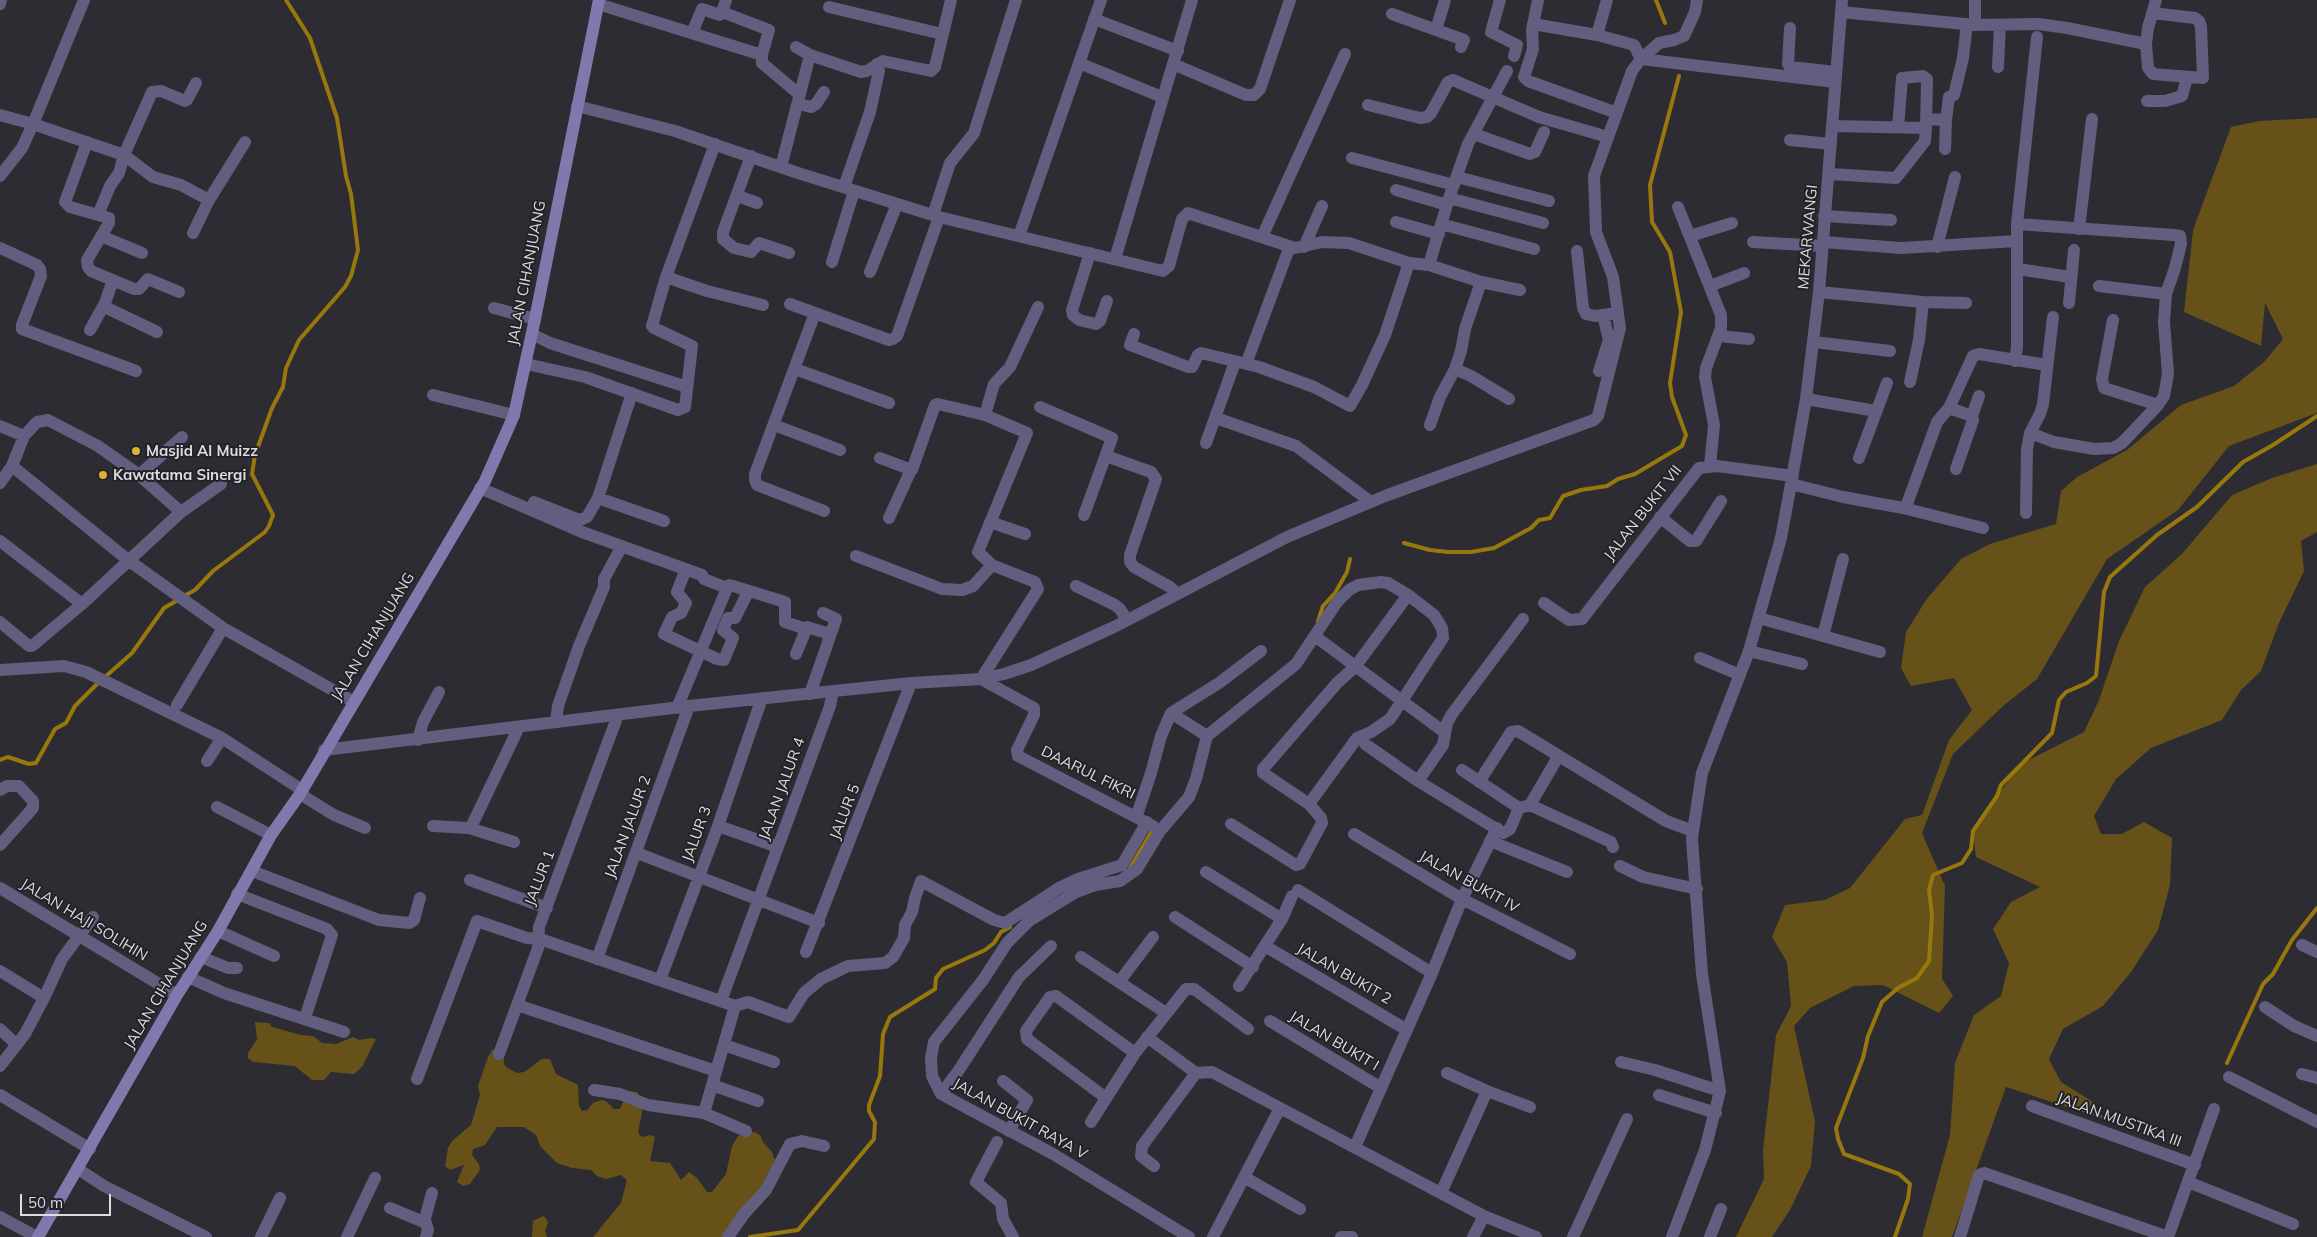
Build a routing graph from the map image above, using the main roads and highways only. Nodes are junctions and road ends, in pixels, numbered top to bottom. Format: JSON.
{"nodes":[{"id":1,"x":598,"y":2,"type":"edge"},
{"id":2,"x":38,"y":1237,"type":"edge"}],
"edges":[{"from":1,"to":2,"type":"main road","name":"JALAN CIHANJUANG"}]}
